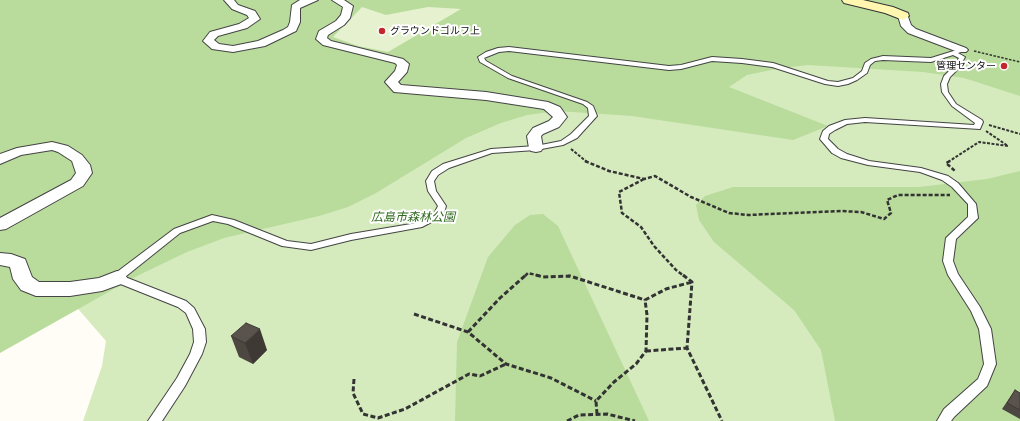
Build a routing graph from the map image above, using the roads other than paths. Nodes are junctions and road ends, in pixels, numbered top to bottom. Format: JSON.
{"nodes":[{"id":1,"x":229,"y":0,"type":"edge"},
{"id":2,"x":313,"y":0,"type":"edge"},
{"id":3,"x":336,"y":0,"type":"edge"},
{"id":4,"x":848,"y":0,"type":"edge"},
{"id":5,"x":903,"y":16,"type":"joint"},
{"id":6,"x":958,"y":52,"type":"junction"},
{"id":7,"x":536,"y":148,"type":"junction"},
{"id":8,"x":0,"y":159,"type":"edge"},
{"id":9,"x":0,"y":225,"type":"edge"},
{"id":10,"x":0,"y":260,"type":"edge"},
{"id":11,"x":117,"y":278,"type":"junction"},
{"id":12,"x":155,"y":421,"type":"edge"},
{"id":13,"x":944,"y":421,"type":"edge"}],
"edges":[{"from":1,"to":2,"type":"street"},
{"from":3,"to":7,"type":"street"},
{"from":4,"to":5,"type":"street"},
{"from":5,"to":6,"type":"street"},
{"from":6,"to":7,"type":"lane"},
{"from":6,"to":13,"type":"lane"},
{"from":7,"to":11,"type":"lane"},
{"from":8,"to":9,"type":"street"},
{"from":10,"to":11,"type":"street"},
{"from":11,"to":12,"type":"lane"}]}
